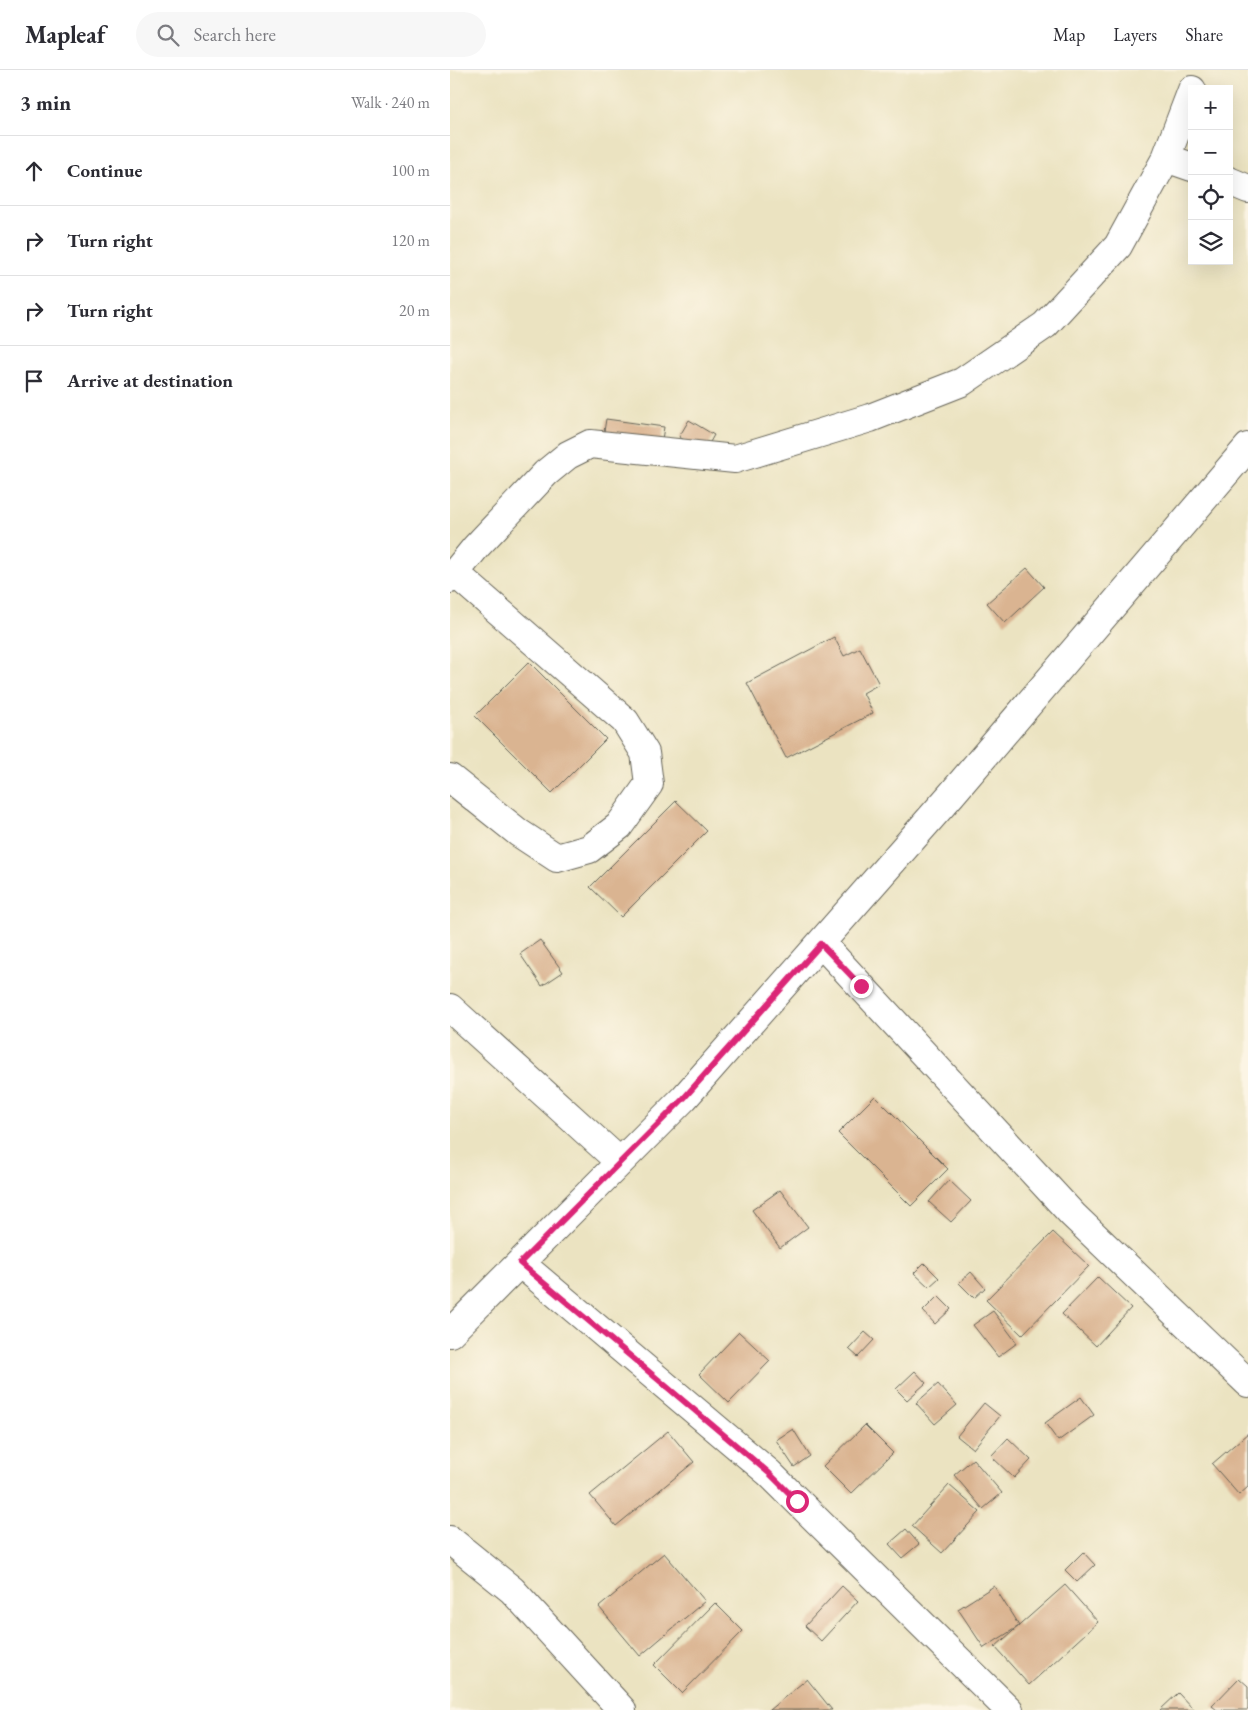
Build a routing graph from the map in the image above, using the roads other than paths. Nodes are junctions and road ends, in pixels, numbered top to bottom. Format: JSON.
{"nodes":[{"id":1,"x":1199,"y":70,"type":"edge"},
{"id":2,"x":1193,"y":85,"type":"edge"},
{"id":3,"x":1188,"y":100,"type":"edge"},
{"id":4,"x":1166,"y":158,"type":"junction"},
{"id":5,"x":1188,"y":166,"type":"edge"},
{"id":6,"x":1233,"y":183,"type":"edge"},
{"id":7,"x":1248,"y":189,"type":"edge"},
{"id":8,"x":1248,"y":447,"type":"edge"},
{"id":9,"x":452,"y":576,"type":"edge"},
{"id":10,"x":450,"y":778,"type":"edge"},
{"id":11,"x":821,"y":944,"type":"junction"},
{"id":12,"x":450,"y":1008,"type":"edge"},
{"id":13,"x":620,"y":1162,"type":"junction"},
{"id":14,"x":520,"y":1263,"type":"junction"},
{"id":15,"x":450,"y":1334,"type":"edge"},
{"id":16,"x":1248,"y":1383,"type":"edge"},
{"id":17,"x":450,"y":1540,"type":"edge"},
{"id":18,"x":622,"y":1710,"type":"edge"},
{"id":19,"x":1009,"y":1710,"type":"edge"}],
"edges":[{"from":1,"to":2,"type":"street"},
{"from":3,"to":4,"type":"street"},
{"from":4,"to":5,"type":"street"},
{"from":4,"to":9,"type":"street"},
{"from":6,"to":7,"type":"street"},
{"from":8,"to":11,"type":"street"},
{"from":9,"to":10,"type":"street"},
{"from":11,"to":13,"type":"street"},
{"from":11,"to":16,"type":"street"},
{"from":12,"to":13,"type":"street"},
{"from":13,"to":14,"type":"street"},
{"from":14,"to":15,"type":"street"},
{"from":14,"to":19,"type":"street"},
{"from":17,"to":18,"type":"street"}]}
